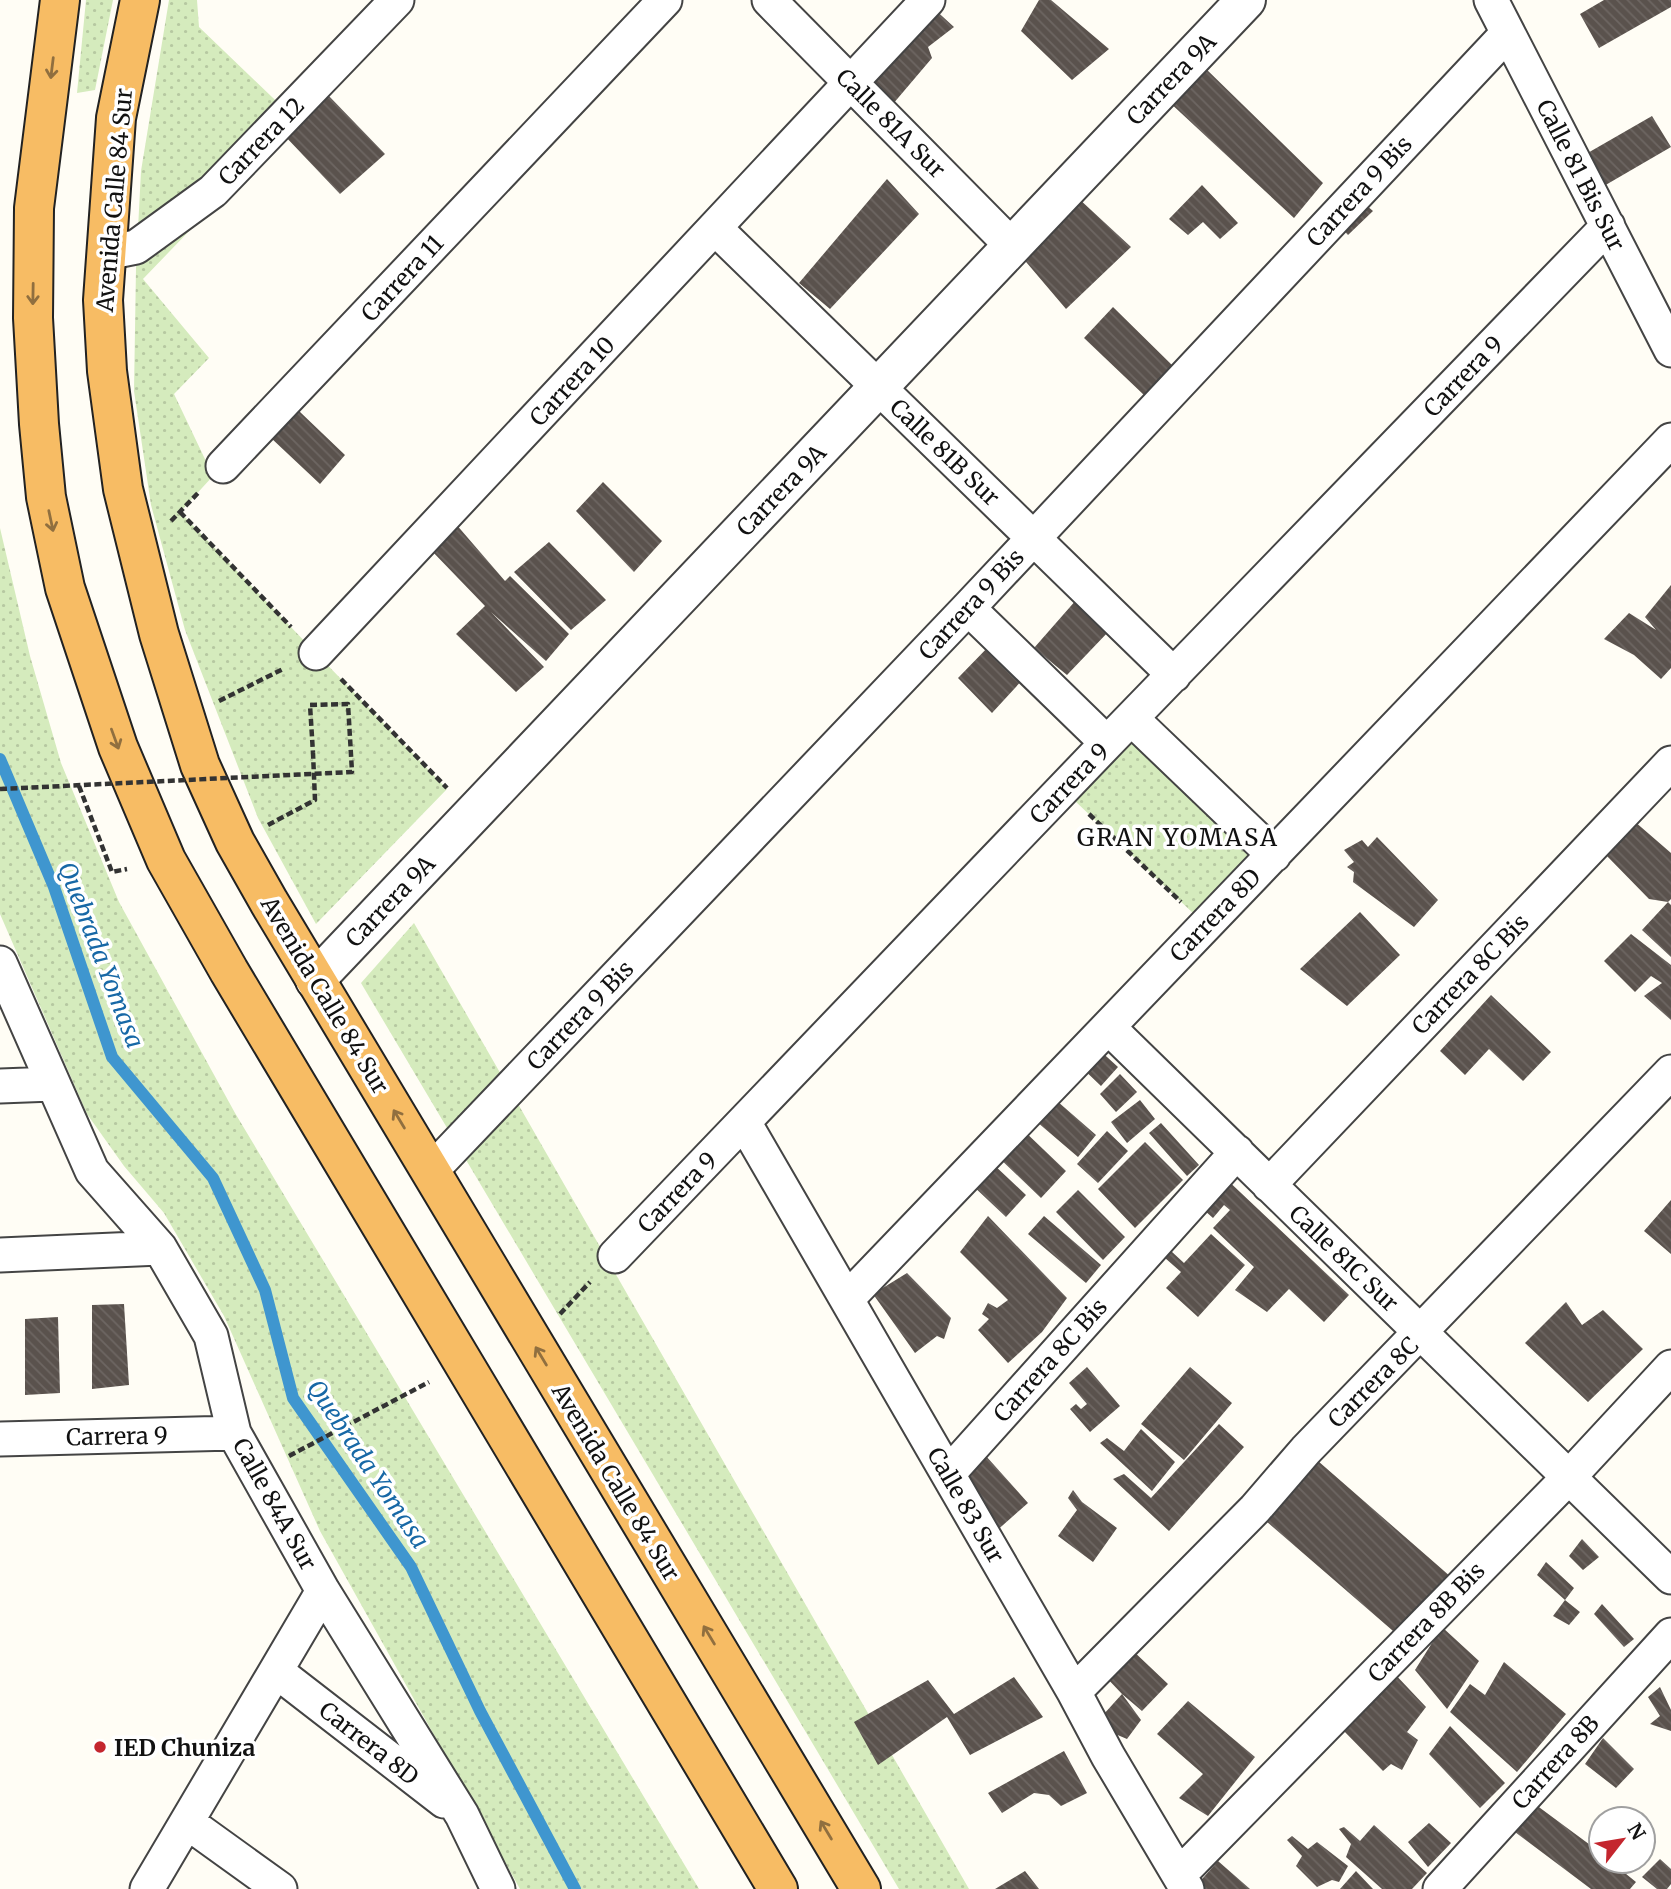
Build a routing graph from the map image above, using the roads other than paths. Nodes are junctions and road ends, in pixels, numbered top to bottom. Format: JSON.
{"nodes":[{"id":1,"x":60,"y":0,"type":"edge"},
{"id":2,"x":140,"y":0,"type":"edge"},
{"id":3,"x":397,"y":0,"type":"edge"},
{"id":4,"x":665,"y":0,"type":"edge"},
{"id":5,"x":769,"y":0,"type":"edge"},
{"id":6,"x":928,"y":0,"type":"edge"},
{"id":7,"x":1246,"y":0,"type":"edge"},
{"id":8,"x":1491,"y":0,"type":"edge"},
{"id":9,"x":1508,"y":33,"type":"junction"},
{"id":10,"x":851,"y":83,"type":"junction"},
{"id":11,"x":1608,"y":226,"type":"junction"},
{"id":12,"x":716,"y":229,"type":"junction"},
{"id":13,"x":1012,"y":246,"type":"junction"},
{"id":14,"x":106,"y":253,"type":"junction"},
{"id":15,"x":1671,"y":350,"type":"edge"},
{"id":16,"x":878,"y":387,"type":"junction"},
{"id":17,"x":1671,"y":440,"type":"edge"},
{"id":18,"x":223,"y":466,"type":"road end"},
{"id":19,"x":1033,"y":539,"type":"junction"},
{"id":20,"x":968,"y":608,"type":"junction"},
{"id":21,"x":317,"y":653,"type":"road end"},
{"id":22,"x":1174,"y":675,"type":"junction"},
{"id":23,"x":1132,"y":719,"type":"junction"},
{"id":24,"x":1107,"y":743,"type":"junction"},
{"id":25,"x":1671,"y":763,"type":"edge"},
{"id":26,"x":1274,"y":855,"type":"junction"},
{"id":27,"x":0,"y":963,"type":"edge"},
{"id":28,"x":315,"y":980,"type":"junction"},
{"id":29,"x":1108,"y":1027,"type":"junction"},
{"id":30,"x":1671,"y":1072,"type":"edge"},
{"id":31,"x":53,"y":1084,"type":"junction"},
{"id":32,"x":0,"y":1086,"type":"edge"},
{"id":33,"x":744,"y":1122,"type":"junction"},
{"id":34,"x":1237,"y":1153,"type":"junction"},
{"id":35,"x":430,"y":1172,"type":"junction"},
{"id":36,"x":1269,"y":1185,"type":"junction"},
{"id":37,"x":160,"y":1248,"type":"junction"},
{"id":38,"x":0,"y":1255,"type":"edge"},
{"id":39,"x":615,"y":1256,"type":"road end"},
{"id":40,"x":847,"y":1300,"type":"junction"},
{"id":41,"x":1421,"y":1333,"type":"junction"},
{"id":42,"x":1671,"y":1367,"type":"edge"},
{"id":43,"x":234,"y":1433,"type":"junction"},
{"id":44,"x":0,"y":1439,"type":"edge"},
{"id":45,"x":948,"y":1474,"type":"junction"},
{"id":46,"x":1569,"y":1478,"type":"junction"},
{"id":47,"x":1671,"y":1577,"type":"edge"},
{"id":48,"x":323,"y":1591,"type":"junction"},
{"id":49,"x":1671,"y":1635,"type":"edge"},
{"id":50,"x":276,"y":1671,"type":"junction"},
{"id":51,"x":1074,"y":1692,"type":"junction"},
{"id":52,"x":462,"y":1815,"type":"junction"},
{"id":53,"x":187,"y":1822,"type":"junction"},
{"id":54,"x":1183,"y":1882,"type":"edge"},
{"id":55,"x":147,"y":1889,"type":"edge"},
{"id":56,"x":280,"y":1889,"type":"edge"},
{"id":57,"x":498,"y":1889,"type":"edge"},
{"id":58,"x":779,"y":1889,"type":"edge"},
{"id":59,"x":861,"y":1889,"type":"edge"},
{"id":60,"x":1440,"y":1889,"type":"edge"}],
"edges":[{"from":1,"to":58,"type":"highway","one_way":true},
{"from":2,"to":14,"type":"highway","name":"Avenida Calle 84 Sur"},
{"from":3,"to":14,"type":"street","name":"Carrera 12"},
{"from":4,"to":18,"type":"street","name":"Carrera 11"},
{"from":5,"to":10,"type":"street","name":"Calle 81A Sur"},
{"from":6,"to":10,"type":"street","name":"Carrera 10"},
{"from":7,"to":13,"type":"street","name":"Carrera 9A"},
{"from":8,"to":9,"type":"street","name":"Calle 81 Bis Sur"},
{"from":9,"to":11,"type":"street","name":"Calle 81 Bis Sur"},
{"from":9,"to":19,"type":"street","name":"Carrera 9 Bis"},
{"from":10,"to":12,"type":"street","name":"Carrera 10"},
{"from":10,"to":13,"type":"street","name":"Calle 81A Sur"},
{"from":11,"to":15,"type":"street","name":"Calle 81 Bis Sur"},
{"from":11,"to":22,"type":"street","name":"Carrera 9"},
{"from":12,"to":16,"type":"street","name":"Calle 81B Sur"},
{"from":12,"to":21,"type":"street","name":"Carrera 10"},
{"from":13,"to":16,"type":"street","name":"Carrera 9A"},
{"from":14,"to":28,"type":"highway","name":"Avenida Calle 84 Sur"},
{"from":16,"to":19,"type":"street","name":"Calle 81B Sur"},
{"from":16,"to":28,"type":"street","name":"Carrera 9A"},
{"from":17,"to":26,"type":"street","name":"Carrera 8D"},
{"from":19,"to":20,"type":"street","name":"Carrera 9 Bis"},
{"from":19,"to":22,"type":"street","name":"Calle 81B Sur"},
{"from":20,"to":24,"type":"street"},
{"from":20,"to":35,"type":"street","name":"Carrera 9 Bis"},
{"from":22,"to":23,"type":"street","name":"Carrera 9"},
{"from":23,"to":24,"type":"street","name":"Carrera 9"},
{"from":23,"to":26,"type":"street"},
{"from":24,"to":33,"type":"street","name":"Carrera 9"},
{"from":25,"to":36,"type":"street","name":"Carrera 8C Bis"},
{"from":26,"to":29,"type":"street","name":"Carrera 8D"},
{"from":27,"to":31,"type":"street","name":"Calle 84A Sur"},
{"from":35,"to":28,"type":"highway","name":"Avenida Calle 84 Sur","one_way":true},
{"from":29,"to":34,"type":"street","name":"Calle 81C Sur"},
{"from":29,"to":40,"type":"street","name":"Carrera 8D"},
{"from":30,"to":41,"type":"street","name":"Carrera 8C"},
{"from":31,"to":32,"type":"street"},
{"from":31,"to":37,"type":"street","name":"Calle 84A Sur"},
{"from":33,"to":39,"type":"street","name":"Carrera 9"},
{"from":33,"to":40,"type":"street","name":"Calle 83 Sur"},
{"from":34,"to":36,"type":"street","name":"Calle 81C Sur"},
{"from":34,"to":45,"type":"street","name":"Carrera 8C Bis"},
{"from":59,"to":35,"type":"highway","name":"Avenida Calle 84 Sur","one_way":true},
{"from":36,"to":41,"type":"street","name":"Calle 81C Sur"},
{"from":37,"to":38,"type":"street"},
{"from":37,"to":43,"type":"street","name":"Calle 84A Sur"},
{"from":40,"to":45,"type":"street","name":"Calle 83 Sur"},
{"from":41,"to":46,"type":"street","name":"Calle 81C Sur"},
{"from":41,"to":51,"type":"street","name":"Carrera 8C"},
{"from":42,"to":46,"type":"street","name":"Carrera 8B Bis"},
{"from":43,"to":44,"type":"street","name":"Carrera 9"},
{"from":43,"to":48,"type":"street","name":"Calle 84A Sur"},
{"from":45,"to":51,"type":"street","name":"Calle 83 Sur"},
{"from":46,"to":47,"type":"street","name":"Calle 81C Sur"},
{"from":46,"to":54,"type":"street","name":"Carrera 8B Bis"},
{"from":48,"to":50,"type":"street"},
{"from":48,"to":52,"type":"street","name":"Calle 84A Sur"},
{"from":49,"to":60,"type":"street","name":"Carrera 8B"},
{"from":50,"to":52,"type":"street","name":"Carrera 8D"},
{"from":50,"to":53,"type":"street"},
{"from":51,"to":54,"type":"street","name":"Calle 83 Sur"},
{"from":52,"to":57,"type":"street","name":"Calle 84A Sur"},
{"from":53,"to":55,"type":"street"},
{"from":53,"to":56,"type":"street"}]}
